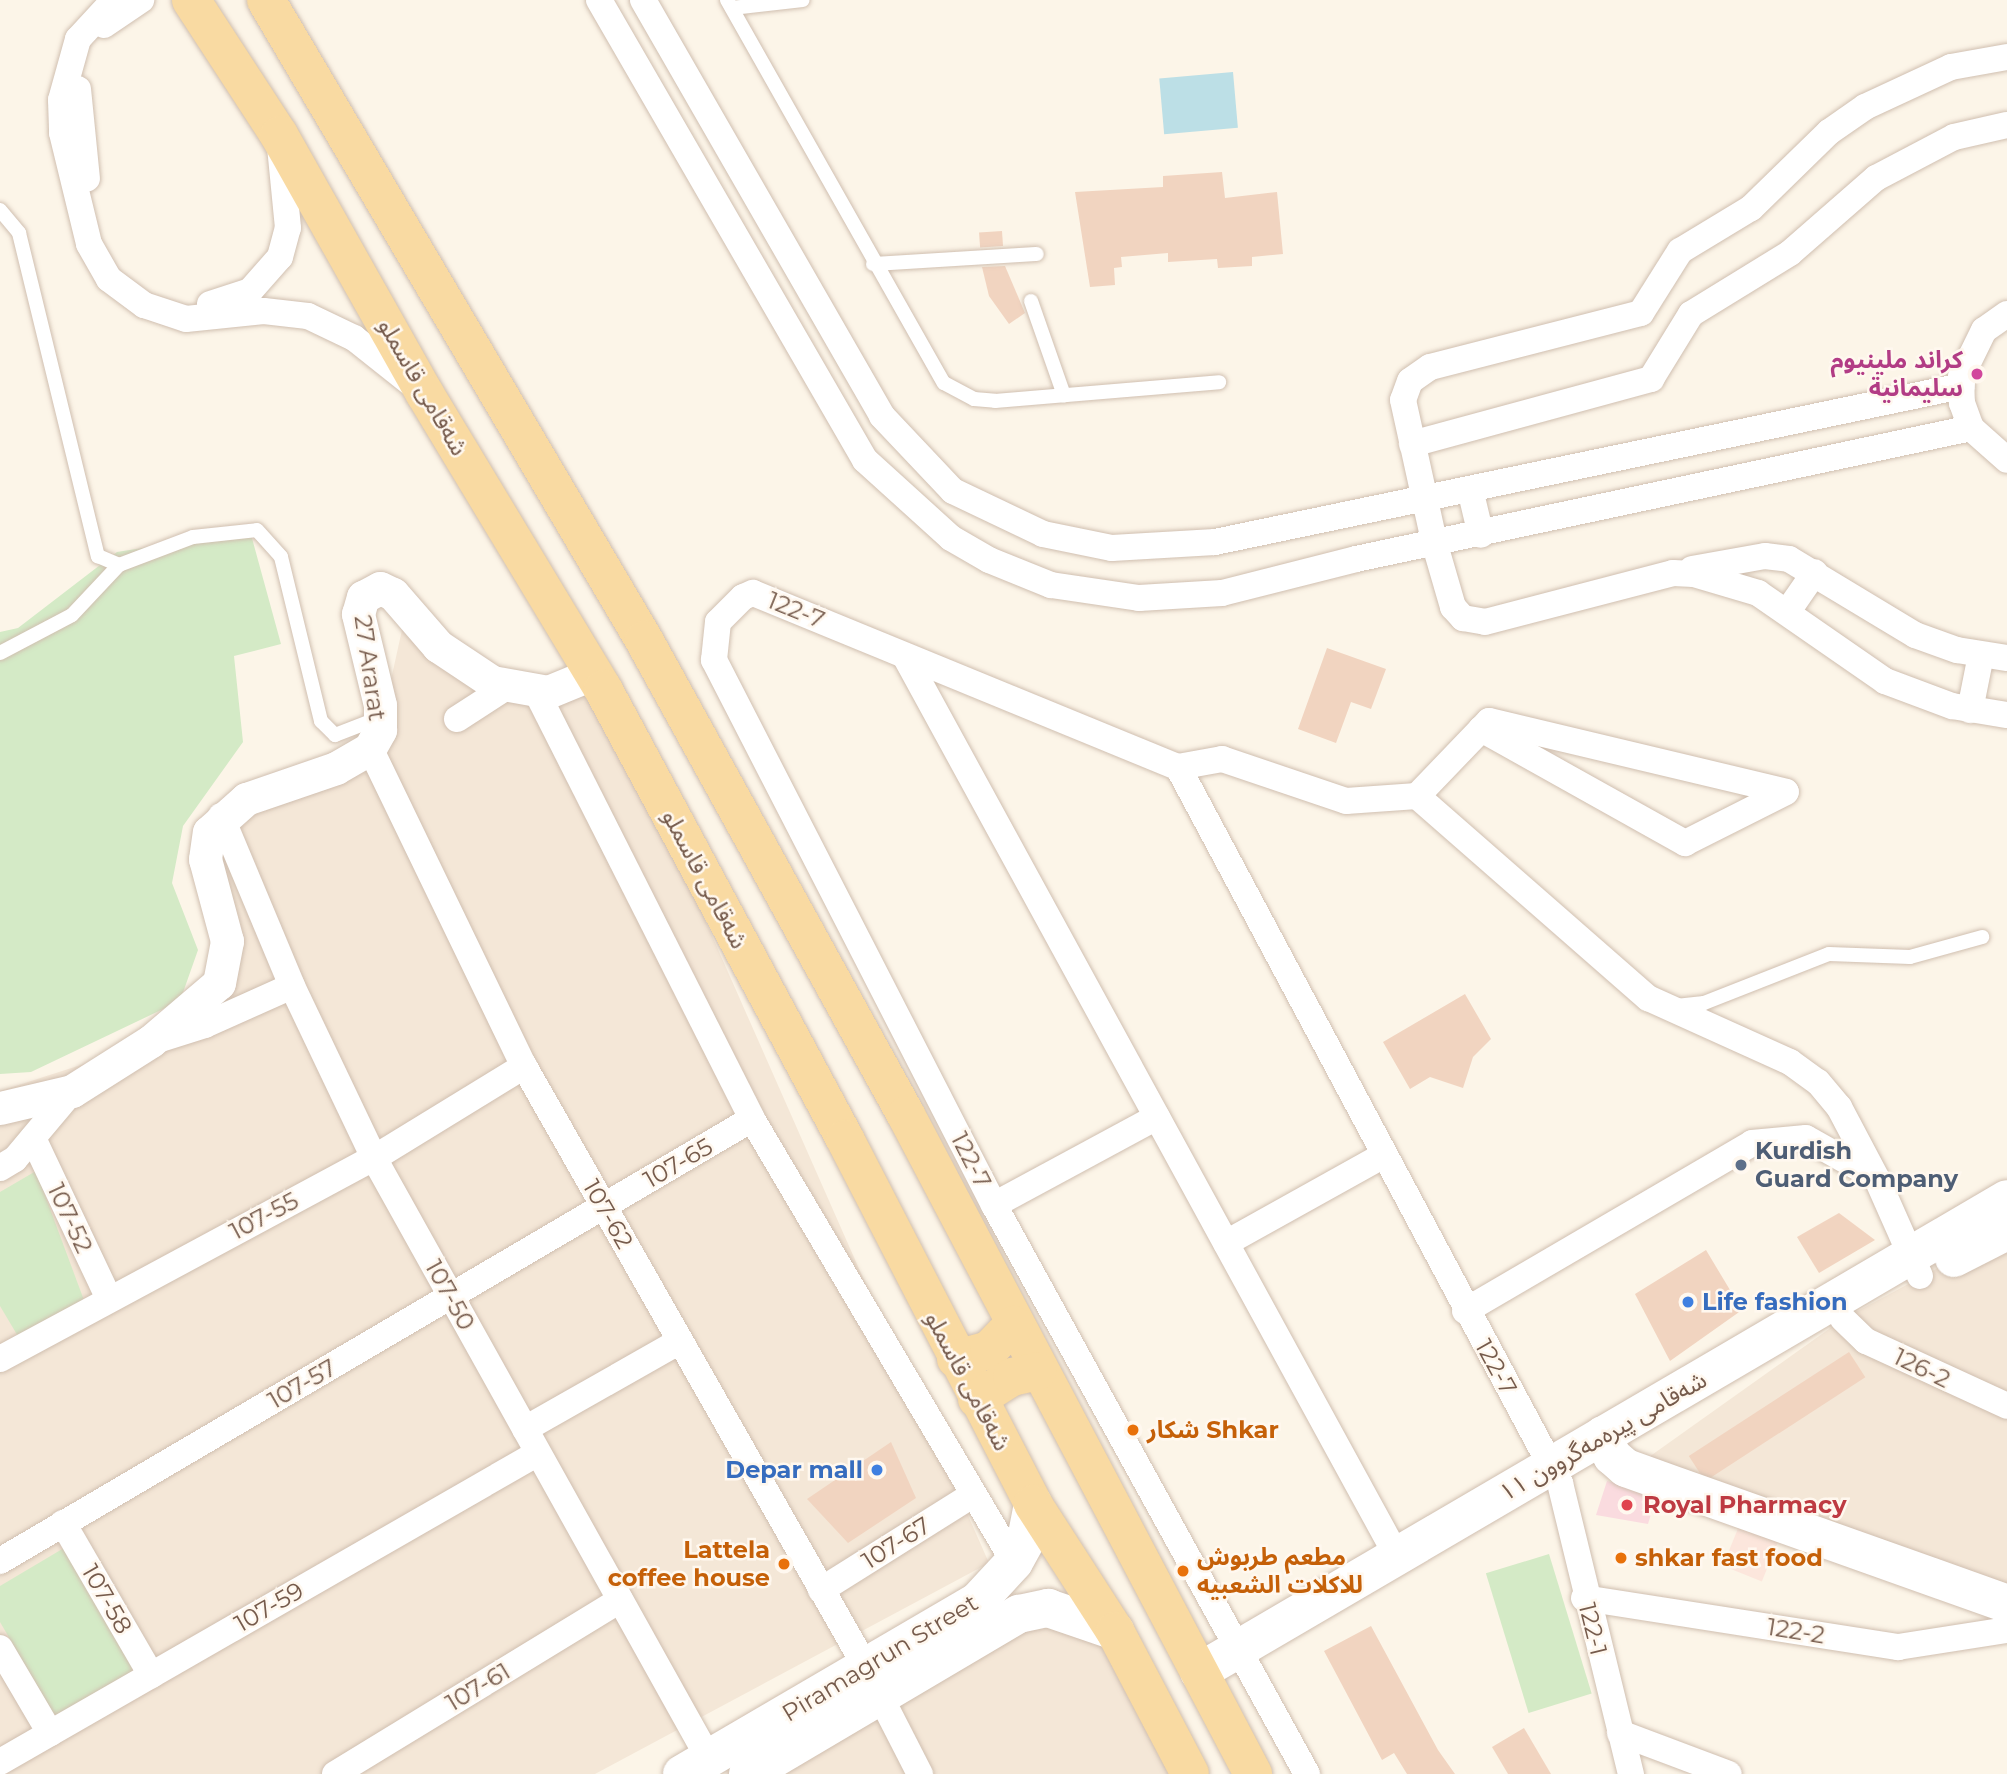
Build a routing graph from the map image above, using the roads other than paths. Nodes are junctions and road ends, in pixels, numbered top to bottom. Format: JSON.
{"nodes":[{"id":1,"x":114,"y":0,"type":"edge"},
{"id":2,"x":141,"y":0,"type":"edge"},
{"id":3,"x":191,"y":0,"type":"edge"},
{"id":4,"x":266,"y":0,"type":"edge"},
{"id":5,"x":295,"y":0,"type":"edge"},
{"id":6,"x":599,"y":0,"type":"edge"},
{"id":7,"x":643,"y":0,"type":"edge"},
{"id":8,"x":803,"y":0,"type":"edge"},
{"id":9,"x":729,"y":4,"type":"edge"},
{"id":10,"x":2007,"y":57,"type":"edge"},
{"id":11,"x":330,"y":107,"type":"junction"},
{"id":12,"x":2007,"y":125,"type":"edge"},
{"id":13,"x":279,"y":135,"type":"junction"},
{"id":14,"x":0,"y":210,"type":"edge"},
{"id":15,"x":1037,"y":254,"type":"dead end"},
{"id":16,"x":873,"y":264,"type":"junction"},
{"id":17,"x":799,"y":273,"type":"junction"},
{"id":18,"x":762,"y":285,"type":"junction"},
{"id":19,"x":1031,"y":301,"type":"dead end"},
{"id":20,"x":1641,"y":313,"type":"junction"},
{"id":21,"x":2007,"y":314,"type":"edge"},
{"id":22,"x":837,"y":344,"type":"junction"},
{"id":23,"x":1669,"y":349,"type":"junction"},
{"id":24,"x":804,"y":357,"type":"junction"},
{"id":25,"x":1219,"y":382,"type":"dead end"},
{"id":26,"x":1962,"y":386,"type":"junction"},
{"id":27,"x":425,"y":394,"type":"junction"},
{"id":28,"x":1064,"y":395,"type":"junction"},
{"id":29,"x":1971,"y":428,"type":"junction"},
{"id":30,"x":1412,"y":444,"type":"junction"},
{"id":31,"x":2007,"y":460,"type":"edge"},
{"id":32,"x":1470,"y":489,"type":"junction"},
{"id":33,"x":1424,"y":499,"type":"junction"},
{"id":34,"x":1347,"y":516,"type":"junction"},
{"id":35,"x":1481,"y":535,"type":"junction"},
{"id":36,"x":1435,"y":545,"type":"junction"},
{"id":37,"x":1356,"y":559,"type":"junction"},
{"id":38,"x":120,"y":565,"type":"junction"},
{"id":39,"x":1815,"y":572,"type":"junction"},
{"id":40,"x":1673,"y":573,"type":"junction"},
{"id":41,"x":1788,"y":611,"type":"junction"},
{"id":42,"x":0,"y":653,"type":"edge"},
{"id":43,"x":905,"y":656,"type":"junction"},
{"id":44,"x":1994,"y":656,"type":"edge"},
{"id":45,"x":594,"y":673,"type":"junction"},
{"id":46,"x":522,"y":689,"type":"junction"},
{"id":47,"x":1970,"y":710,"type":"junction"},
{"id":48,"x":2007,"y":715,"type":"edge"},
{"id":49,"x":457,"y":719,"type":"dead end"},
{"id":50,"x":1481,"y":729,"type":"junction"},
{"id":51,"x":375,"y":732,"type":"junction"},
{"id":52,"x":1178,"y":767,"type":"junction"},
{"id":53,"x":1417,"y":796,"type":"junction"},
{"id":54,"x":221,"y":816,"type":"junction"},
{"id":55,"x":1982,"y":937,"type":"dead end"},
{"id":56,"x":292,"y":986,"type":"junction"},
{"id":57,"x":1648,"y":998,"type":"junction"},
{"id":58,"x":151,"y":1041,"type":"junction"},
{"id":59,"x":524,"y":1066,"type":"junction"},
{"id":60,"x":72,"y":1091,"type":"junction"},
{"id":61,"x":0,"y":1108,"type":"edge"},
{"id":62,"x":1157,"y":1117,"type":"junction"},
{"id":63,"x":752,"y":1119,"type":"junction"},
{"id":64,"x":33,"y":1138,"type":"junction"},
{"id":65,"x":1382,"y":1156,"type":"junction"},
{"id":66,"x":373,"y":1158,"type":"junction"},
{"id":67,"x":0,"y":1168,"type":"edge"},
{"id":68,"x":1877,"y":1179,"type":"junction"},
{"id":69,"x":2007,"y":1199,"type":"edge"},
{"id":70,"x":994,"y":1205,"type":"junction"},
{"id":71,"x":604,"y":1207,"type":"junction"},
{"id":72,"x":2007,"y":1231,"type":"edge"},
{"id":73,"x":1226,"y":1243,"type":"junction"},
{"id":74,"x":1916,"y":1266,"type":"junction"},
{"id":75,"x":108,"y":1297,"type":"junction"},
{"id":76,"x":451,"y":1297,"type":"junction"},
{"id":77,"x":1465,"y":1311,"type":"junction"},
{"id":78,"x":1843,"y":1319,"type":"junction"},
{"id":79,"x":1013,"y":1325,"type":"junction"},
{"id":80,"x":680,"y":1340,"type":"junction"},
{"id":81,"x":4,"y":1347,"type":"edge"},
{"id":82,"x":956,"y":1359,"type":"junction"},
{"id":83,"x":1037,"y":1371,"type":"junction"},
{"id":84,"x":977,"y":1399,"type":"junction"},
{"id":85,"x":2007,"y":1406,"type":"edge"},
{"id":86,"x":525,"y":1429,"type":"junction"},
{"id":87,"x":1615,"y":1446,"type":"junction"},
{"id":88,"x":538,"y":1453,"type":"junction"},
{"id":89,"x":1555,"y":1475,"type":"junction"},
{"id":90,"x":971,"y":1496,"type":"junction"},
{"id":91,"x":1033,"y":1504,"type":"junction"},
{"id":92,"x":63,"y":1523,"type":"junction"},
{"id":93,"x":1397,"y":1556,"type":"junction"},
{"id":94,"x":0,"y":1561,"type":"edge"},
{"id":95,"x":1014,"y":1562,"type":"junction"},
{"id":96,"x":2007,"y":1584,"type":"edge"},
{"id":97,"x":821,"y":1590,"type":"junction"},
{"id":98,"x":1584,"y":1598,"type":"junction"},
{"id":99,"x":620,"y":1600,"type":"junction"},
{"id":100,"x":2007,"y":1604,"type":"edge"},
{"id":101,"x":2007,"y":1630,"type":"edge"},
{"id":102,"x":1115,"y":1631,"type":"junction"},
{"id":103,"x":0,"y":1648,"type":"edge"},
{"id":104,"x":1242,"y":1659,"type":"junction"},
{"id":105,"x":151,"y":1675,"type":"junction"},
{"id":106,"x":1204,"y":1682,"type":"junction"},
{"id":107,"x":873,"y":1683,"type":"junction"},
{"id":108,"x":50,"y":1733,"type":"junction"},
{"id":109,"x":1620,"y":1733,"type":"junction"},
{"id":110,"x":0,"y":1762,"type":"edge"},
{"id":111,"x":696,"y":1766,"type":"edge"},
{"id":112,"x":335,"y":1774,"type":"edge"},
{"id":113,"x":748,"y":1774,"type":"edge"},
{"id":114,"x":920,"y":1774,"type":"edge"},
{"id":115,"x":1190,"y":1774,"type":"edge"},
{"id":116,"x":1253,"y":1774,"type":"edge"},
{"id":117,"x":1307,"y":1774,"type":"edge"},
{"id":118,"x":1630,"y":1774,"type":"edge"},
{"id":119,"x":1729,"y":1774,"type":"edge"}],
"edges":[{"from":1,"to":27,"type":"street"},
{"from":2,"to":13,"type":"street"},
{"from":3,"to":13,"type":"main road","name":"شەقامی قاسملو"},
{"from":4,"to":11,"type":"main road"},
{"from":5,"to":11,"type":"main road"},
{"from":6,"to":18,"type":"street"},
{"from":7,"to":17,"type":"street"},
{"from":8,"to":9,"type":"lane"},
{"from":9,"to":16,"type":"lane"},
{"from":10,"to":20,"type":"street"},
{"from":11,"to":79,"type":"main road"},
{"from":12,"to":23,"type":"street"},
{"from":13,"to":27,"type":"main road","name":"شەقامی قاسملو"},
{"from":14,"to":38,"type":"lane"},
{"from":15,"to":16,"type":"lane"},
{"from":16,"to":28,"type":"lane"},
{"from":17,"to":18,"type":"street"},
{"from":17,"to":22,"type":"street"},
{"from":18,"to":24,"type":"street"},
{"from":19,"to":28,"type":"lane"},
{"from":20,"to":23,"type":"street"},
{"from":20,"to":30,"type":"street"},
{"from":21,"to":26,"type":"street"},
{"from":22,"to":24,"type":"street"},
{"from":22,"to":34,"type":"street"},
{"from":23,"to":30,"type":"street"},
{"from":24,"to":37,"type":"street"},
{"from":25,"to":28,"type":"lane"},
{"from":26,"to":29,"type":"street"},
{"from":26,"to":32,"type":"street"},
{"from":27,"to":45,"type":"main road","name":"شەقامی قاسملو"},
{"from":29,"to":31,"type":"street"},
{"from":29,"to":35,"type":"street"},
{"from":30,"to":33,"type":"street"},
{"from":32,"to":33,"type":"street"},
{"from":32,"to":35,"type":"street"},
{"from":33,"to":34,"type":"street"},
{"from":33,"to":36,"type":"street"},
{"from":34,"to":37,"type":"street"},
{"from":35,"to":36,"type":"street"},
{"from":36,"to":37,"type":"street"},
{"from":36,"to":40,"type":"street"},
{"from":38,"to":42,"type":"lane"},
{"from":38,"to":51,"type":"lane"},
{"from":39,"to":40,"type":"street"},
{"from":39,"to":41,"type":"street"},
{"from":39,"to":44,"type":"street"},
{"from":40,"to":41,"type":"street"},
{"from":41,"to":47,"type":"street"},
{"from":43,"to":52,"type":"street","name":"122-7"},
{"from":43,"to":62,"type":"street"},
{"from":43,"to":70,"type":"street","name":"122-7"},
{"from":44,"to":47,"type":"street"},
{"from":45,"to":46,"type":"street"},
{"from":45,"to":82,"type":"main road","name":"شەقامی قاسملو"},
{"from":46,"to":49,"type":"street"},
{"from":46,"to":51,"type":"street","name":"27 Ararat"},
{"from":46,"to":63,"type":"street"},
{"from":47,"to":48,"type":"street"},
{"from":50,"to":50,"type":"street"},
{"from":50,"to":53,"type":"street"},
{"from":51,"to":54,"type":"street","name":"27 Ararat"},
{"from":51,"to":59,"type":"street","name":"107-62"},
{"from":52,"to":53,"type":"street"},
{"from":52,"to":65,"type":"street","name":"122-7"},
{"from":53,"to":57,"type":"street"},
{"from":54,"to":56,"type":"street","name":"107-50"},
{"from":54,"to":58,"type":"street"},
{"from":55,"to":57,"type":"lane"},
{"from":56,"to":58,"type":"street"},
{"from":56,"to":66,"type":"street","name":"107-50"},
{"from":57,"to":68,"type":"street"},
{"from":58,"to":60,"type":"street"},
{"from":59,"to":66,"type":"street","name":"107-55"},
{"from":59,"to":71,"type":"street","name":"107-62"},
{"from":60,"to":61,"type":"street"},
{"from":60,"to":64,"type":"street"},
{"from":62,"to":70,"type":"street"},
{"from":62,"to":73,"type":"street"},
{"from":63,"to":71,"type":"street","name":"107-65"},
{"from":63,"to":90,"type":"street"},
{"from":64,"to":67,"type":"street"},
{"from":64,"to":75,"type":"street","name":"107-52"},
{"from":65,"to":73,"type":"street"},
{"from":65,"to":77,"type":"street","name":"122-7"},
{"from":66,"to":75,"type":"street","name":"107-55"},
{"from":66,"to":76,"type":"street","name":"107-50"},
{"from":68,"to":74,"type":"street"},
{"from":68,"to":77,"type":"street"},
{"from":69,"to":74,"type":"main road","name":"شەقامی پیرەمەگروون ١١"},
{"from":70,"to":104,"type":"street","name":"122-7"},
{"from":71,"to":76,"type":"street","name":"107-57"},
{"from":71,"to":80,"type":"street","name":"107-62"},
{"from":72,"to":74,"type":"main road","name":"شەقامی پیرەمەگروون ١١"},
{"from":73,"to":93,"type":"street"},
{"from":74,"to":78,"type":"main road","name":"شەقامی پیرەمەگروون ١١"},
{"from":74,"to":87,"type":"main road","name":"شەقامی پیرەمەگروون ١١"},
{"from":75,"to":81,"type":"street","name":"107-55"},
{"from":76,"to":86,"type":"street","name":"107-50"},
{"from":76,"to":92,"type":"street","name":"107-57"},
{"from":77,"to":89,"type":"street","name":"122-7"},
{"from":78,"to":85,"type":"street","name":"126-2"},
{"from":78,"to":87,"type":"main road","name":"شەقامی پیرەمەگروون ١١"},
{"from":79,"to":82,"type":"main road"},
{"from":79,"to":83,"type":"main road"},
{"from":80,"to":86,"type":"street"},
{"from":80,"to":97,"type":"street","name":"107-62"},
{"from":82,"to":84,"type":"main road","name":"شەقامی قاسملو"},
{"from":83,"to":84,"type":"main road"},
{"from":83,"to":106,"type":"main road"},
{"from":84,"to":91,"type":"main road","name":"شەقامی قاسملو"},
{"from":86,"to":88,"type":"street","name":"107-50"},
{"from":87,"to":89,"type":"main road","name":"شەقامی پیرەمەگروون ١١"},
{"from":87,"to":96,"type":"main road"},
{"from":87,"to":100,"type":"main road"},
{"from":88,"to":99,"type":"street","name":"107-50"},
{"from":88,"to":105,"type":"street","name":"107-59"},
{"from":89,"to":93,"type":"main road","name":"شەقامی پیرەمەگروون ١١"},
{"from":89,"to":98,"type":"street","name":"122-1"},
{"from":89,"to":104,"type":"main road","name":"شەقامی پیرەمەگروون ١١"},
{"from":90,"to":95,"type":"street"},
{"from":90,"to":97,"type":"street","name":"107-67"},
{"from":91,"to":95,"type":"main road","name":"Piramagrun Street"},
{"from":91,"to":102,"type":"main road","name":"شەقامی قاسملو"},
{"from":92,"to":94,"type":"street","name":"107-57"},
{"from":92,"to":105,"type":"street","name":"107-58"},
{"from":93,"to":104,"type":"main road","name":"شەقامی پیرەمەگروون ١١"},
{"from":95,"to":107,"type":"main road","name":"Piramagrun Street"},
{"from":97,"to":107,"type":"street","name":"107-62"},
{"from":98,"to":101,"type":"street","name":"122-2"},
{"from":98,"to":109,"type":"street","name":"122-1"},
{"from":99,"to":111,"type":"street","name":"107-50"},
{"from":99,"to":112,"type":"street","name":"107-61"},
{"from":102,"to":107,"type":"main road","name":"Piramagrun Street"},
{"from":102,"to":115,"type":"main road","name":"شەقامی قاسملو"},
{"from":103,"to":108,"type":"street"},
{"from":104,"to":106,"type":"main road","name":"شەقامی پیرەمەگروون ١١"},
{"from":104,"to":117,"type":"street","name":"122-7"},
{"from":105,"to":108,"type":"street","name":"107-59"},
{"from":106,"to":116,"type":"main road"},
{"from":107,"to":111,"type":"main road","name":"Piramagrun Street"},
{"from":107,"to":113,"type":"main road","name":"Piramagrun Street"},
{"from":107,"to":114,"type":"street","name":"107-62"},
{"from":108,"to":110,"type":"street","name":"107-59"},
{"from":109,"to":118,"type":"street","name":"122-1"},
{"from":109,"to":119,"type":"street"}]}
